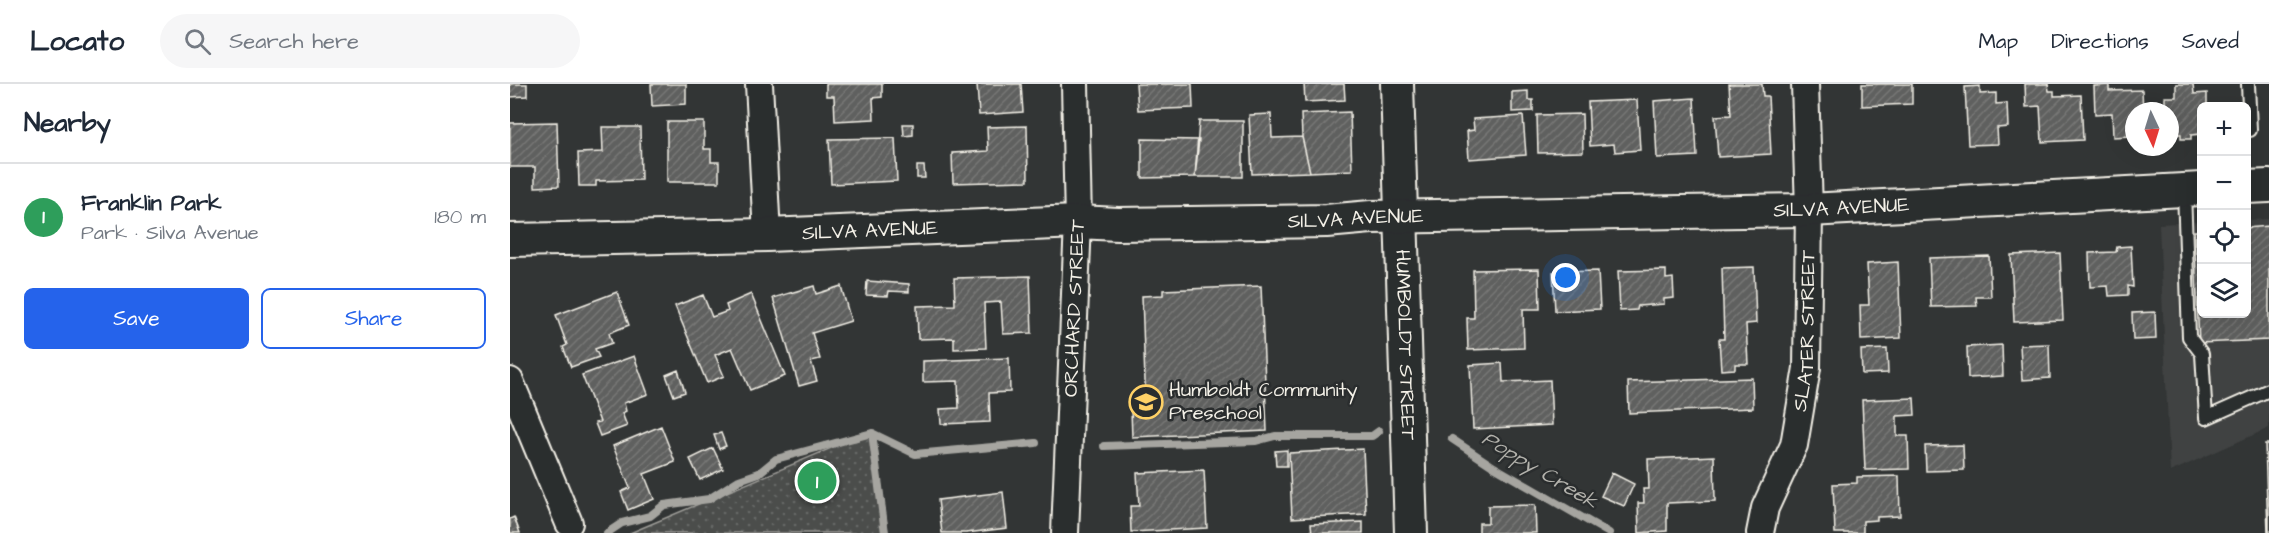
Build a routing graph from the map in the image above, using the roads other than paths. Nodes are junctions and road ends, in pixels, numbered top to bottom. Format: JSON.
{"nodes":[{"id":1,"x":759,"y":84,"type":"edge"},
{"id":2,"x":1075,"y":84,"type":"edge"},
{"id":3,"x":1397,"y":84,"type":"edge"},
{"id":4,"x":1805,"y":84,"type":"edge"},
{"id":5,"x":2248,"y":84,"type":"edge"},
{"id":6,"x":2249,"y":102,"type":"edge"},
{"id":7,"x":2269,"y":186,"type":"edge"},
{"id":8,"x":2251,"y":187,"type":"edge"},
{"id":9,"x":2193,"y":189,"type":"edge"},
{"id":10,"x":1809,"y":210,"type":"junction"},
{"id":11,"x":1400,"y":217,"type":"junction"},
{"id":12,"x":1078,"y":222,"type":"junction"},
{"id":13,"x":766,"y":235,"type":"junction"},
{"id":14,"x":510,"y":240,"type":"edge"},
{"id":15,"x":510,"y":381,"type":"edge"},
{"id":16,"x":2269,"y":390,"type":"edge"},
{"id":17,"x":569,"y":523,"type":"dead end"},
{"id":18,"x":1065,"y":533,"type":"edge"},
{"id":19,"x":1411,"y":533,"type":"edge"},
{"id":20,"x":1760,"y":533,"type":"edge"}],
"edges":[{"from":1,"to":13,"type":"street"},
{"from":2,"to":12,"type":"street","name":"ORCHARD STREET"},
{"from":3,"to":11,"type":"street","name":"HUMBOLDT STREET"},
{"from":4,"to":10,"type":"street","name":"SLATER STREET"},
{"from":5,"to":6,"type":"lane"},
{"from":7,"to":8,"type":"street"},
{"from":9,"to":10,"type":"street","name":"SILVA AVENUE"},
{"from":9,"to":16,"type":"lane"},
{"from":10,"to":11,"type":"street","name":"SILVA AVENUE"},
{"from":10,"to":20,"type":"street","name":"SLATER STREET"},
{"from":11,"to":12,"type":"street","name":"SILVA AVENUE"},
{"from":11,"to":19,"type":"street","name":"HUMBOLDT STREET"},
{"from":12,"to":13,"type":"street","name":"SILVA AVENUE"},
{"from":12,"to":18,"type":"street","name":"ORCHARD STREET"},
{"from":13,"to":14,"type":"street","name":"SILVA AVENUE"},
{"from":15,"to":17,"type":"street"}]}
